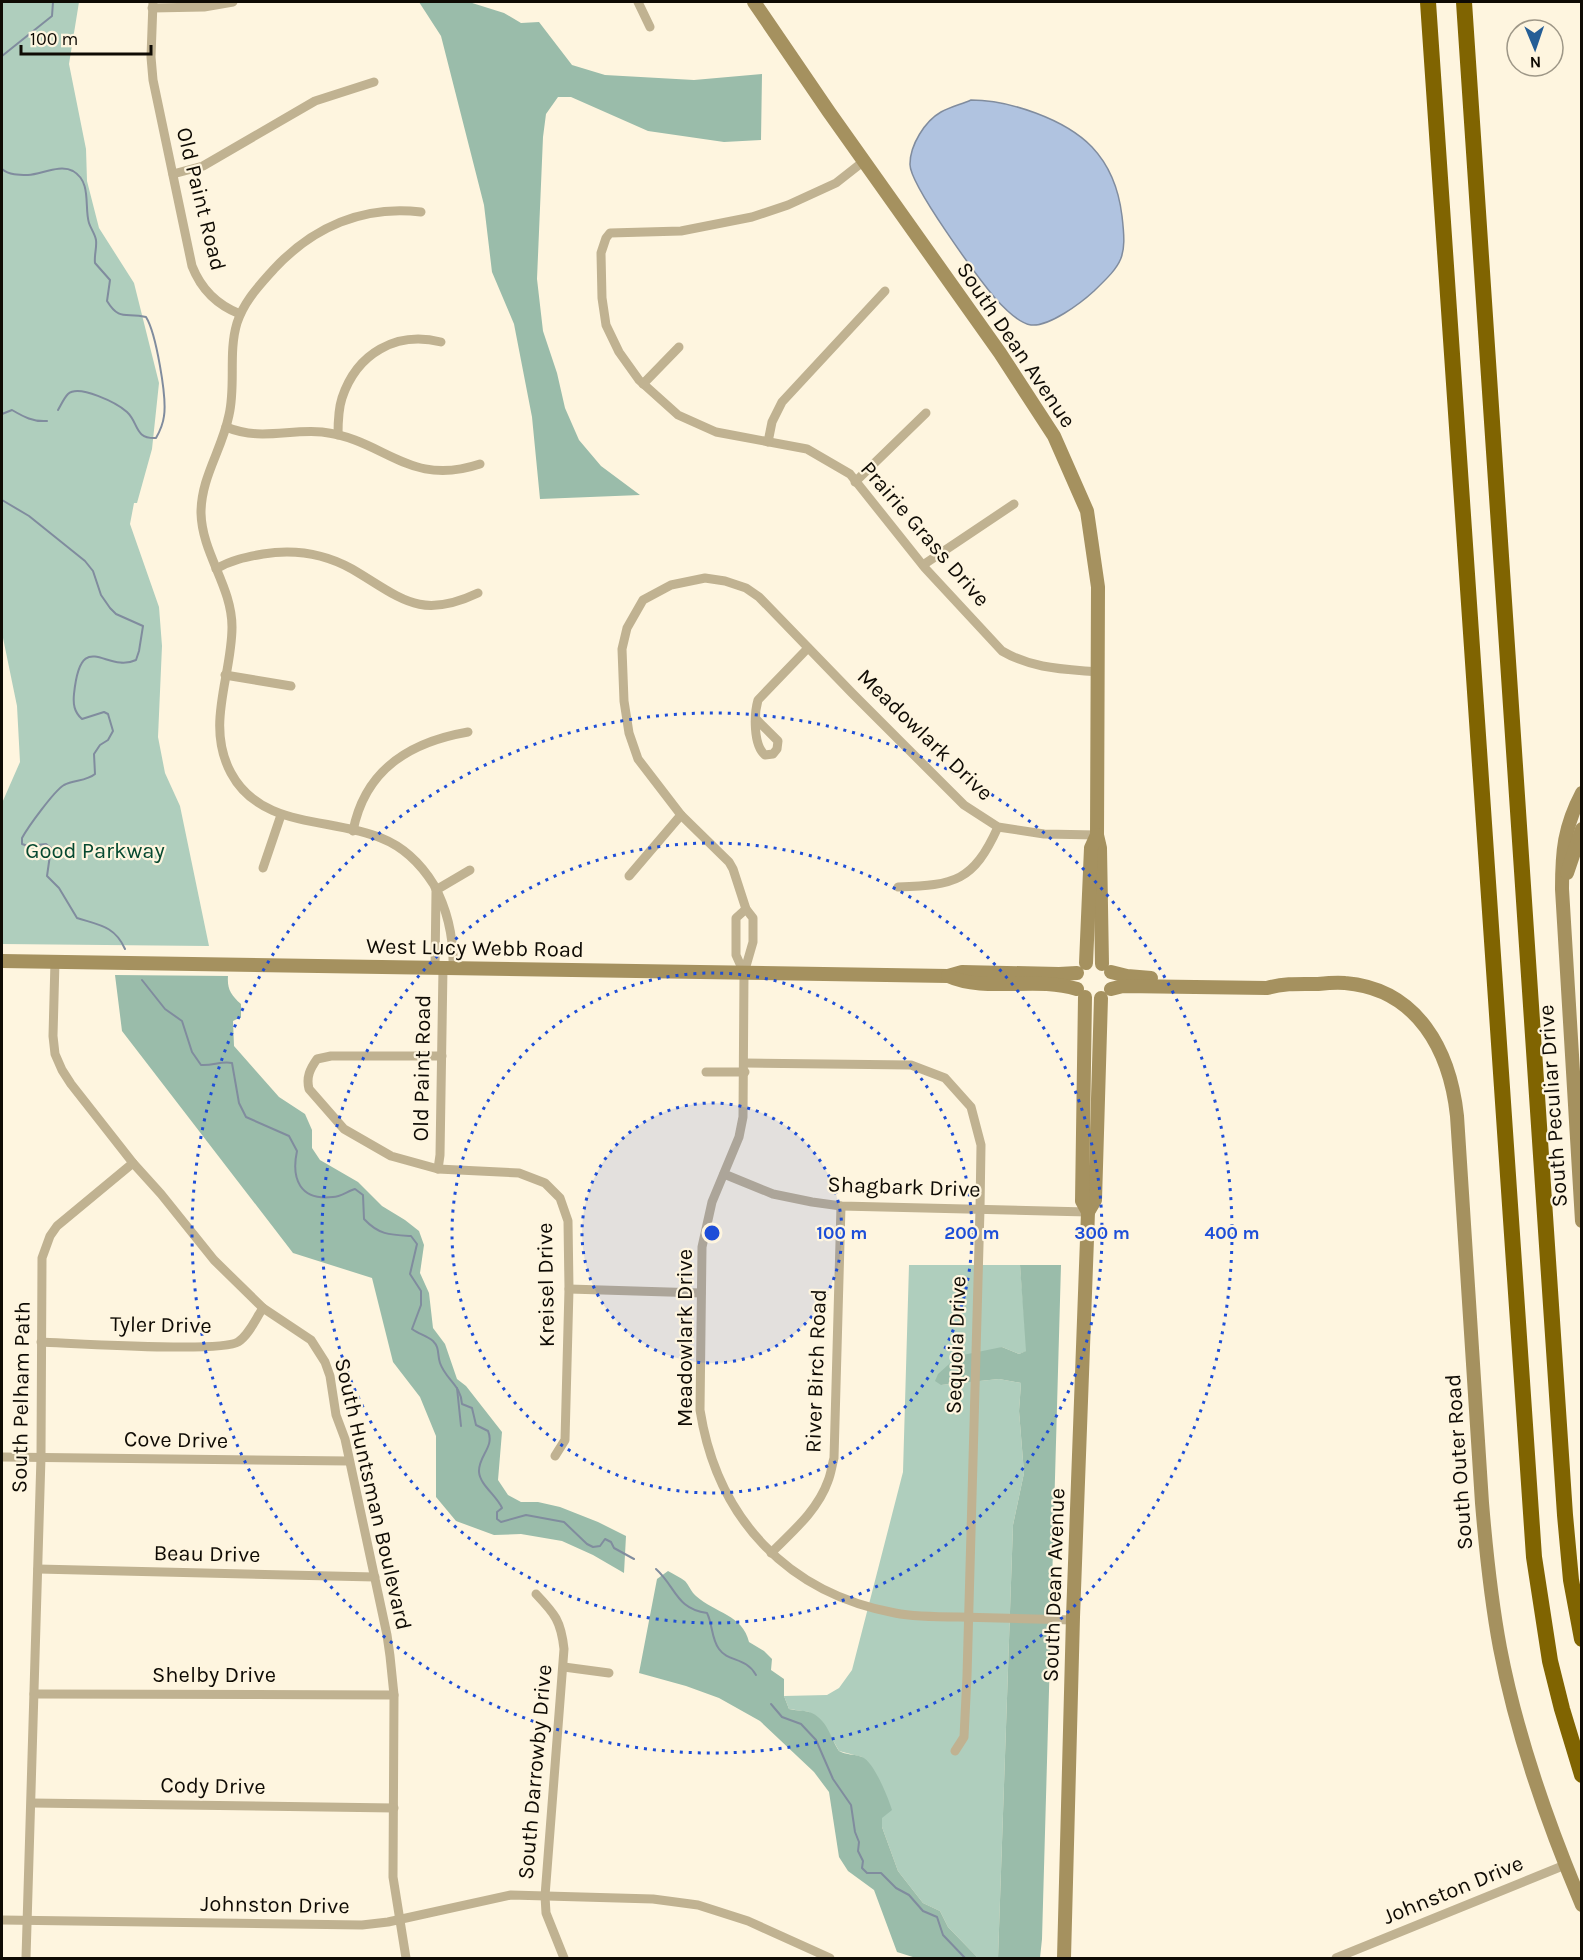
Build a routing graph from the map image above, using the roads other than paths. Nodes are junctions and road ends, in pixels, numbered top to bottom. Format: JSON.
{"nodes":[{"id":1,"x":233,"y":2,"type":"edge"},
{"id":2,"x":638,"y":2,"type":"edge"},
{"id":3,"x":754,"y":2,"type":"edge"},
{"id":4,"x":1428,"y":2,"type":"edge"},
{"id":5,"x":1464,"y":2,"type":"edge"},
{"id":6,"x":152,"y":5,"type":"edge"},
{"id":7,"x":650,"y":27,"type":"dead end"},
{"id":8,"x":374,"y":82,"type":"dead end"},
{"id":9,"x":864,"y":161,"type":"junction"},
{"id":10,"x":173,"y":174,"type":"junction"},
{"id":11,"x":421,"y":212,"type":"dead end"},
{"id":12,"x":885,"y":291,"type":"dead end"},
{"id":13,"x":240,"y":314,"type":"junction"},
{"id":14,"x":441,"y":342,"type":"dead end"},
{"id":15,"x":679,"y":347,"type":"dead end"},
{"id":16,"x":643,"y":384,"type":"junction"},
{"id":17,"x":926,"y":413,"type":"dead end"},
{"id":18,"x":226,"y":427,"type":"junction"},
{"id":19,"x":338,"y":435,"type":"junction"},
{"id":20,"x":768,"y":442,"type":"junction"},
{"id":21,"x":480,"y":464,"type":"dead end"},
{"id":22,"x":855,"y":482,"type":"junction"},
{"id":23,"x":1014,"y":504,"type":"dead end"},
{"id":24,"x":924,"y":565,"type":"junction"},
{"id":25,"x":216,"y":569,"type":"junction"},
{"id":26,"x":478,"y":593,"type":"dead end"},
{"id":27,"x":808,"y":648,"type":"junction"},
{"id":28,"x":1098,"y":672,"type":"junction"},
{"id":29,"x":225,"y":675,"type":"junction"},
{"id":30,"x":291,"y":686,"type":"dead end"},
{"id":31,"x":757,"y":720,"type":"dead end"},
{"id":32,"x":468,"y":732,"type":"dead end"},
{"id":33,"x":1581,"y":793,"type":"edge"},
{"id":34,"x":281,"y":815,"type":"junction"},
{"id":35,"x":681,"y":815,"type":"junction"},
{"id":36,"x":998,"y":827,"type":"junction"},
{"id":37,"x":1581,"y":829,"type":"edge"},
{"id":38,"x":353,"y":831,"type":"junction"},
{"id":39,"x":1097,"y":835,"type":"junction"},
{"id":40,"x":263,"y":868,"type":"dead end"},
{"id":41,"x":470,"y":870,"type":"dead end"},
{"id":42,"x":629,"y":876,"type":"dead end"},
{"id":43,"x":898,"y":888,"type":"dead end"},
{"id":44,"x":1562,"y":889,"type":"junction"},
{"id":45,"x":436,"y":890,"type":"junction"},
{"id":46,"x":746,"y":909,"type":"junction"},
{"id":47,"x":2,"y":961,"type":"edge"},
{"id":48,"x":56,"y":961,"type":"junction"},
{"id":49,"x":1081,"y":968,"type":"junction"},
{"id":50,"x":1106,"y":968,"type":"junction"},
{"id":51,"x":444,"y":969,"type":"junction"},
{"id":52,"x":744,"y":973,"type":"junction"},
{"id":53,"x":948,"y":976,"type":"junction"},
{"id":54,"x":1278,"y":985,"type":"junction"},
{"id":55,"x":1567,"y":988,"type":"junction"},
{"id":56,"x":1581,"y":989,"type":"edge"},
{"id":57,"x":1081,"y":993,"type":"junction"},
{"id":58,"x":1106,"y":993,"type":"junction"},
{"id":59,"x":442,"y":1056,"type":"junction"},
{"id":60,"x":745,"y":1067,"type":"junction"},
{"id":61,"x":706,"y":1072,"type":"dead end"},
{"id":62,"x":133,"y":1163,"type":"junction"},
{"id":63,"x":438,"y":1169,"type":"junction"},
{"id":64,"x":724,"y":1174,"type":"junction"},
{"id":65,"x":840,"y":1206,"type":"junction"},
{"id":66,"x":981,"y":1209,"type":"junction"},
{"id":67,"x":1088,"y":1212,"type":"junction"},
{"id":68,"x":1581,"y":1221,"type":"edge"},
{"id":69,"x":569,"y":1289,"type":"junction"},
{"id":70,"x":701,"y":1293,"type":"junction"},
{"id":71,"x":263,"y":1308,"type":"junction"},
{"id":72,"x":41,"y":1342,"type":"junction"},
{"id":73,"x":555,"y":1456,"type":"dead end"},
{"id":74,"x":2,"y":1457,"type":"edge"},
{"id":75,"x":41,"y":1457,"type":"junction"},
{"id":76,"x":350,"y":1461,"type":"junction"},
{"id":77,"x":771,"y":1553,"type":"junction"},
{"id":78,"x":38,"y":1569,"type":"junction"},
{"id":79,"x":375,"y":1577,"type":"junction"},
{"id":80,"x":536,"y":1594,"type":"dead end"},
{"id":81,"x":969,"y":1617,"type":"junction"},
{"id":82,"x":1073,"y":1620,"type":"junction"},
{"id":83,"x":1581,"y":1639,"type":"edge"},
{"id":84,"x":564,"y":1667,"type":"junction"},
{"id":85,"x":609,"y":1673,"type":"dead end"},
{"id":86,"x":34,"y":1694,"type":"junction"},
{"id":87,"x":394,"y":1695,"type":"junction"},
{"id":88,"x":955,"y":1751,"type":"dead end"},
{"id":89,"x":1581,"y":1775,"type":"edge"},
{"id":90,"x":32,"y":1803,"type":"junction"},
{"id":91,"x":394,"y":1808,"type":"junction"},
{"id":92,"x":1565,"y":1865,"type":"junction"},
{"id":93,"x":545,"y":1896,"type":"junction"},
{"id":94,"x":1581,"y":1905,"type":"edge"},
{"id":95,"x":401,"y":1918,"type":"junction"},
{"id":96,"x":2,"y":1920,"type":"edge"},
{"id":97,"x":28,"y":1922,"type":"junction"},
{"id":98,"x":26,"y":1959,"type":"edge"},
{"id":99,"x":406,"y":1959,"type":"edge"},
{"id":100,"x":564,"y":1959,"type":"edge"},
{"id":101,"x":830,"y":1959,"type":"edge"},
{"id":102,"x":1064,"y":1959,"type":"edge"},
{"id":103,"x":1336,"y":1959,"type":"edge"}],
"edges":[{"from":1,"to":6,"type":"street"},
{"from":2,"to":7,"type":"street"},
{"from":3,"to":9,"type":"street","name":"South Dean Avenue"},
{"from":4,"to":89,"type":"highway"},
{"from":5,"to":83,"type":"highway"},
{"from":6,"to":10,"type":"street","name":"Old Paint Road"},
{"from":8,"to":10,"type":"street"},
{"from":9,"to":16,"type":"street","name":"Prairie Grass Drive"},
{"from":9,"to":28,"type":"street","name":"South Dean Avenue"},
{"from":10,"to":13,"type":"street","name":"Old Paint Road"},
{"from":11,"to":13,"type":"street"},
{"from":12,"to":20,"type":"street"},
{"from":13,"to":18,"type":"street","name":"Old Paint Road"},
{"from":14,"to":19,"type":"street"},
{"from":15,"to":16,"type":"street"},
{"from":16,"to":20,"type":"street","name":"Prairie Grass Drive"},
{"from":17,"to":22,"type":"street"},
{"from":18,"to":19,"type":"street"},
{"from":18,"to":25,"type":"street","name":"Old Paint Road"},
{"from":19,"to":21,"type":"street"},
{"from":20,"to":22,"type":"street","name":"Prairie Grass Drive"},
{"from":22,"to":24,"type":"street","name":"Prairie Grass Drive"},
{"from":23,"to":24,"type":"street"},
{"from":24,"to":28,"type":"street","name":"Prairie Grass Drive"},
{"from":25,"to":26,"type":"street"},
{"from":25,"to":29,"type":"street","name":"Old Paint Road"},
{"from":27,"to":31,"type":"street"},
{"from":27,"to":35,"type":"street","name":"Meadowlark Drive"},
{"from":27,"to":36,"type":"street","name":"Meadowlark Drive"},
{"from":28,"to":39,"type":"street","name":"South Dean Avenue"},
{"from":29,"to":30,"type":"street"},
{"from":29,"to":34,"type":"street","name":"Old Paint Road"},
{"from":32,"to":38,"type":"street"},
{"from":33,"to":44,"type":"street","name":"South Peculiar Drive"},
{"from":34,"to":38,"type":"street","name":"Old Paint Road"},
{"from":34,"to":40,"type":"street"},
{"from":35,"to":42,"type":"street"},
{"from":35,"to":46,"type":"street","name":"Meadowlark Drive"},
{"from":36,"to":39,"type":"street","name":"Meadowlark Drive"},
{"from":36,"to":43,"type":"street"},
{"from":37,"to":44,"type":"street"},
{"from":38,"to":45,"type":"street","name":"Old Paint Road"},
{"from":39,"to":49,"type":"street","name":"South Dean Avenue"},
{"from":39,"to":50,"type":"street","name":"South Dean Avenue"},
{"from":41,"to":45,"type":"street"},
{"from":44,"to":55,"type":"street","name":"South Peculiar Drive"},
{"from":45,"to":51,"type":"street","name":"Old Paint Road"},
{"from":45,"to":51,"type":"street","name":"Old Paint Road"},
{"from":46,"to":52,"type":"street","name":"Meadowlark Drive"},
{"from":46,"to":52,"type":"street"},
{"from":47,"to":48,"type":"street","name":"West Lucy Webb Road"},
{"from":48,"to":51,"type":"street","name":"West Lucy Webb Road"},
{"from":48,"to":62,"type":"street","name":"South Huntsman Boulevard"},
{"from":49,"to":50,"type":"street"},
{"from":49,"to":53,"type":"street","name":"West Lucy Webb Road"},
{"from":49,"to":57,"type":"street"},
{"from":50,"to":54,"type":"street"},
{"from":50,"to":58,"type":"street"},
{"from":51,"to":52,"type":"street","name":"West Lucy Webb Road"},
{"from":51,"to":59,"type":"street","name":"Old Paint Road"},
{"from":52,"to":53,"type":"street","name":"West Lucy Webb Road"},
{"from":52,"to":60,"type":"street","name":"Meadowlark Drive"},
{"from":53,"to":57,"type":"street","name":"West Lucy Webb Road"},
{"from":54,"to":58,"type":"street"},
{"from":54,"to":92,"type":"street","name":"South Outer Road"},
{"from":55,"to":56,"type":"street"},
{"from":55,"to":68,"type":"street","name":"South Peculiar Drive"},
{"from":57,"to":58,"type":"street"},
{"from":57,"to":67,"type":"street","name":"South Dean Avenue"},
{"from":58,"to":67,"type":"street","name":"South Dean Avenue"},
{"from":59,"to":63,"type":"street","name":"Old Paint Road"},
{"from":59,"to":63,"type":"street","name":"Kreisel Drive"},
{"from":60,"to":61,"type":"street","name":"Sequoia Drive"},
{"from":60,"to":64,"type":"street","name":"Meadowlark Drive"},
{"from":60,"to":66,"type":"street","name":"Sequoia Drive"},
{"from":62,"to":71,"type":"street","name":"South Huntsman Boulevard"},
{"from":62,"to":72,"type":"street","name":"South Pelham Path"},
{"from":63,"to":69,"type":"street","name":"Kreisel Drive"},
{"from":64,"to":65,"type":"street","name":"Shagbark Drive"},
{"from":64,"to":70,"type":"street","name":"Meadowlark Drive"},
{"from":65,"to":66,"type":"street","name":"Shagbark Drive"},
{"from":65,"to":77,"type":"street","name":"River Birch Road"},
{"from":66,"to":67,"type":"street","name":"Shagbark Drive"},
{"from":66,"to":81,"type":"street","name":"Sequoia Drive"},
{"from":67,"to":82,"type":"street","name":"South Dean Avenue"},
{"from":69,"to":70,"type":"street"},
{"from":69,"to":73,"type":"street","name":"Kreisel Drive"},
{"from":70,"to":77,"type":"street","name":"Meadowlark Drive"},
{"from":71,"to":72,"type":"street","name":"Tyler Drive"},
{"from":71,"to":76,"type":"street","name":"South Huntsman Boulevard"},
{"from":72,"to":75,"type":"street","name":"South Pelham Path"},
{"from":74,"to":75,"type":"street","name":"Cove Drive"},
{"from":75,"to":76,"type":"street","name":"Cove Drive"},
{"from":75,"to":78,"type":"street","name":"South Pelham Path"},
{"from":76,"to":79,"type":"street","name":"South Huntsman Boulevard"},
{"from":77,"to":81,"type":"street","name":"Meadowlark Drive"},
{"from":78,"to":79,"type":"street","name":"Beau Drive"},
{"from":78,"to":86,"type":"street","name":"South Pelham Path"},
{"from":79,"to":87,"type":"street","name":"South Huntsman Boulevard"},
{"from":80,"to":84,"type":"street","name":"South Darrowby Drive"},
{"from":81,"to":82,"type":"street","name":"Meadowlark Drive"},
{"from":81,"to":88,"type":"street","name":"Sequoia Drive"},
{"from":82,"to":102,"type":"street","name":"South Dean Avenue"},
{"from":84,"to":85,"type":"street"},
{"from":84,"to":93,"type":"street","name":"South Darrowby Drive"},
{"from":86,"to":87,"type":"street","name":"Shelby Drive"},
{"from":86,"to":90,"type":"street","name":"South Pelham Path"},
{"from":87,"to":91,"type":"street","name":"South Huntsman Boulevard"},
{"from":90,"to":91,"type":"street","name":"Cody Drive"},
{"from":90,"to":97,"type":"street","name":"South Pelham Path"},
{"from":91,"to":95,"type":"street","name":"South Huntsman Boulevard"},
{"from":92,"to":94,"type":"street","name":"South Outer Road"},
{"from":92,"to":103,"type":"street","name":"Johnston Drive"},
{"from":93,"to":95,"type":"street","name":"Johnston Drive"},
{"from":93,"to":100,"type":"street","name":"South Darrowby Drive"},
{"from":93,"to":101,"type":"street","name":"Johnston Drive"},
{"from":95,"to":97,"type":"street","name":"Johnston Drive"},
{"from":95,"to":99,"type":"street","name":"South Huntsman Boulevard"},
{"from":96,"to":97,"type":"street","name":"Johnston Drive"},
{"from":97,"to":98,"type":"street","name":"South Pelham Path"}]}
